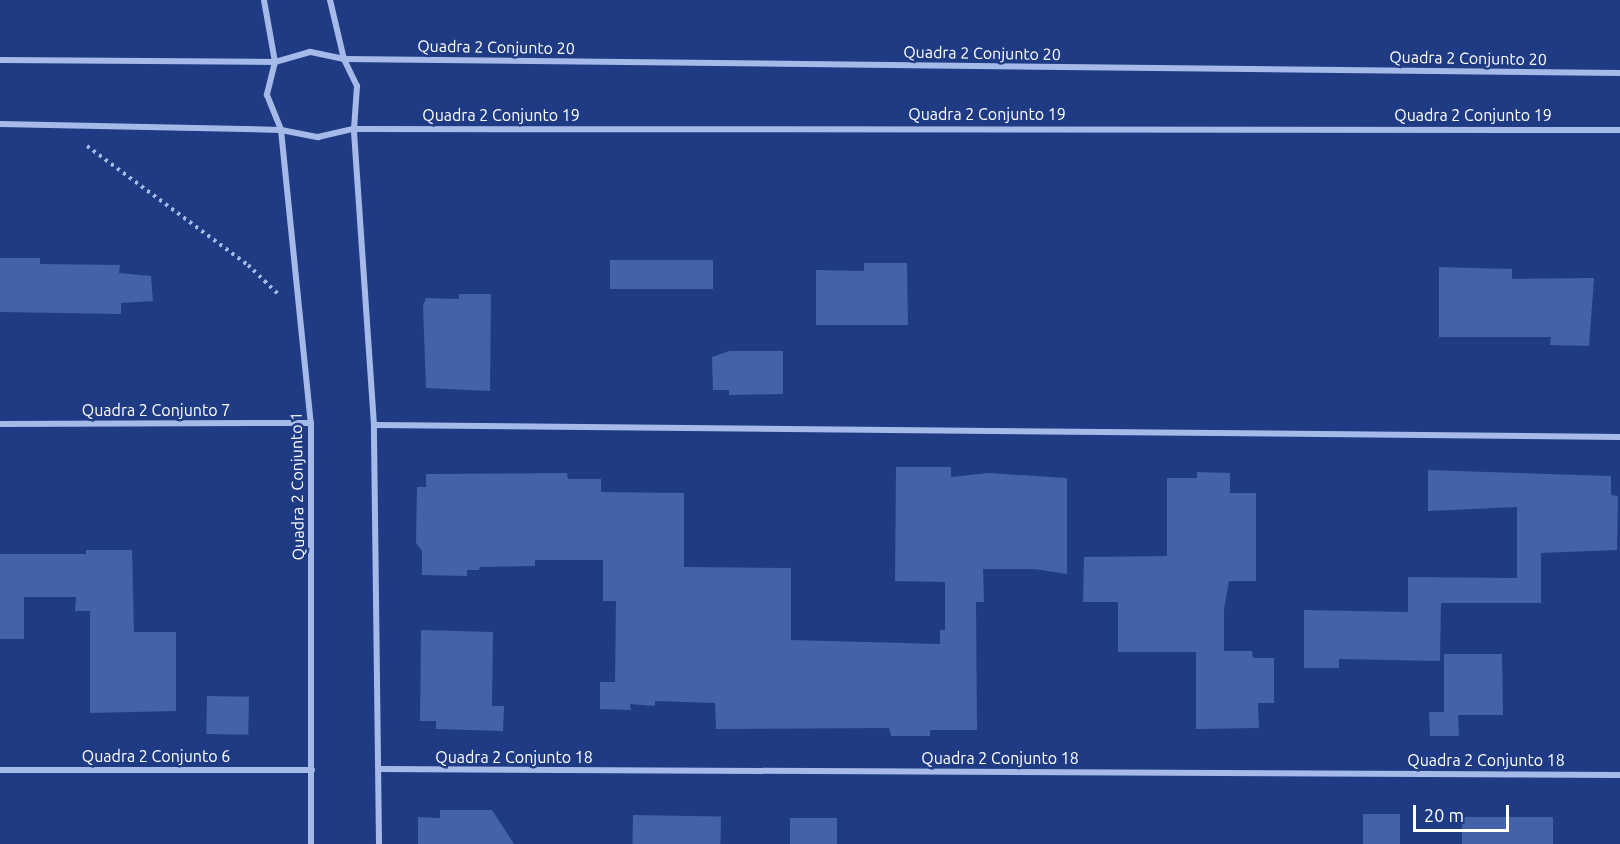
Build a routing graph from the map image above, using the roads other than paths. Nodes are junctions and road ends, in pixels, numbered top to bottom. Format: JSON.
{"nodes":[{"id":1,"x":264,"y":0,"type":"edge"},
{"id":2,"x":330,"y":0,"type":"edge"},
{"id":3,"x":344,"y":59,"type":"junction"},
{"id":4,"x":0,"y":60,"type":"edge"},
{"id":5,"x":274,"y":62,"type":"junction"},
{"id":6,"x":1620,"y":73,"type":"edge"},
{"id":7,"x":0,"y":124,"type":"edge"},
{"id":8,"x":354,"y":129,"type":"junction"},
{"id":9,"x":281,"y":130,"type":"junction"},
{"id":10,"x":1620,"y":130,"type":"edge"},
{"id":11,"x":311,"y":423,"type":"junction"},
{"id":12,"x":0,"y":424,"type":"edge"},
{"id":13,"x":374,"y":426,"type":"junction"},
{"id":14,"x":1620,"y":437,"type":"edge"},
{"id":15,"x":0,"y":770,"type":"edge"},
{"id":16,"x":312,"y":770,"type":"junction"},
{"id":17,"x":380,"y":770,"type":"junction"},
{"id":18,"x":1620,"y":774,"type":"edge"},
{"id":19,"x":311,"y":844,"type":"edge"},
{"id":20,"x":379,"y":844,"type":"edge"}],
"edges":[{"from":1,"to":5,"type":"street"},
{"from":2,"to":3,"type":"street"},
{"from":3,"to":5,"type":"street"},
{"from":3,"to":6,"type":"street","name":"Quadra 2 Conjunto 20"},
{"from":3,"to":8,"type":"street"},
{"from":4,"to":5,"type":"street"},
{"from":5,"to":9,"type":"street"},
{"from":7,"to":9,"type":"street"},
{"from":8,"to":9,"type":"street"},
{"from":8,"to":10,"type":"street","name":"Quadra 2 Conjunto 19"},
{"from":8,"to":13,"type":"street"},
{"from":9,"to":11,"type":"street","name":"Quadra 2 Conjunto 1"},
{"from":11,"to":12,"type":"street","name":"Quadra 2 Conjunto 7"},
{"from":11,"to":16,"type":"street","name":"Quadra 2 Conjunto 1"},
{"from":13,"to":14,"type":"street"},
{"from":13,"to":17,"type":"street"},
{"from":15,"to":16,"type":"street","name":"Quadra 2 Conjunto 6"},
{"from":16,"to":19,"type":"street","name":"Quadra 2 Conjunto 1"},
{"from":17,"to":18,"type":"street","name":"Quadra 2 Conjunto 18"},
{"from":17,"to":20,"type":"street"}]}
